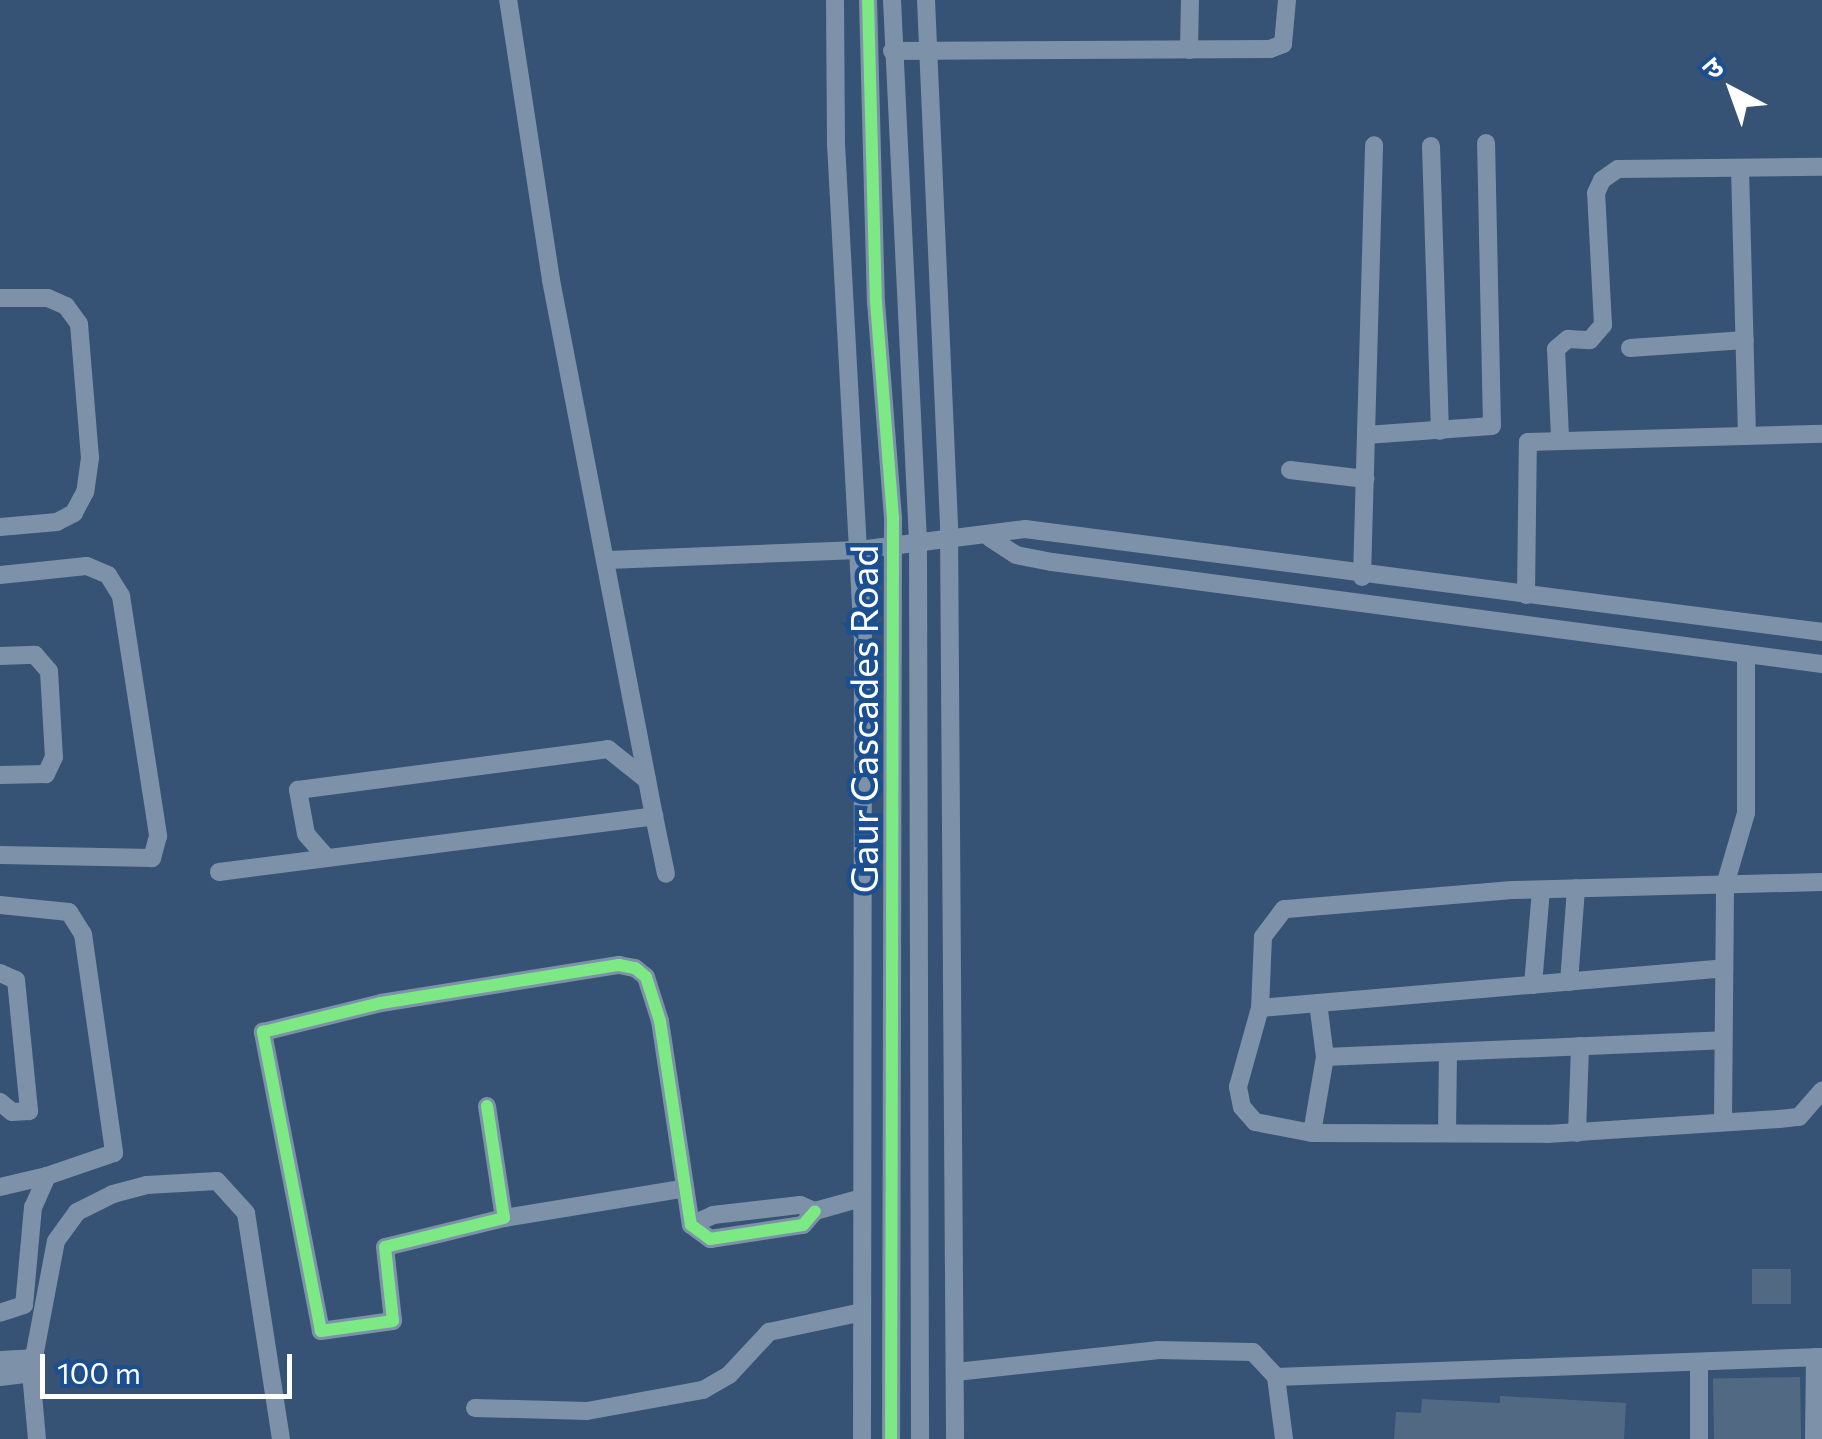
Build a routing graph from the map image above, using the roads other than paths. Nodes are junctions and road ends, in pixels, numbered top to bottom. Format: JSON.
{"nodes":[{"id":1,"x":508,"y":0,"type":"edge"},
{"id":2,"x":835,"y":0,"type":"edge"},
{"id":3,"x":868,"y":0,"type":"edge"},
{"id":4,"x":892,"y":0,"type":"edge"},
{"id":5,"x":926,"y":0,"type":"edge"},
{"id":6,"x":1190,"y":0,"type":"edge"},
{"id":7,"x":1286,"y":0,"type":"edge"},
{"id":8,"x":1188,"y":50,"type":"junction"},
{"id":9,"x":892,"y":51,"type":"junction"},
{"id":10,"x":928,"y":53,"type":"junction"},
{"id":11,"x":1486,"y":142,"type":"dead end"},
{"id":12,"x":1374,"y":146,"type":"dead end"},
{"id":13,"x":1431,"y":146,"type":"dead end"},
{"id":14,"x":1822,"y":167,"type":"edge"},
{"id":15,"x":1740,"y":168,"type":"junction"},
{"id":16,"x":0,"y":298,"type":"edge"},
{"id":17,"x":1745,"y":340,"type":"junction"},
{"id":18,"x":1630,"y":348,"type":"dead end"},
{"id":19,"x":1440,"y":431,"type":"junction"},
{"id":20,"x":1822,"y":434,"type":"edge"},
{"id":21,"x":1366,"y":435,"type":"junction"},
{"id":22,"x":1748,"y":435,"type":"junction"},
{"id":23,"x":1560,"y":437,"type":"junction"},
{"id":24,"x":1290,"y":470,"type":"dead end"},
{"id":25,"x":1365,"y":478,"type":"junction"},
{"id":26,"x":0,"y":527,"type":"edge"},
{"id":27,"x":990,"y":538,"type":"junction"},
{"id":28,"x":949,"y":540,"type":"junction"},
{"id":29,"x":918,"y":542,"type":"junction"},
{"id":30,"x":894,"y":546,"type":"junction"},
{"id":31,"x":859,"y":550,"type":"junction"},
{"id":32,"x":608,"y":560,"type":"junction"},
{"id":33,"x":0,"y":575,"type":"edge"},
{"id":34,"x":1362,"y":577,"type":"junction"},
{"id":35,"x":1526,"y":596,"type":"junction"},
{"id":36,"x":1568,"y":601,"type":"junction"},
{"id":37,"x":1564,"y":632,"type":"junction"},
{"id":38,"x":1822,"y":632,"type":"edge"},
{"id":39,"x":1746,"y":654,"type":"junction"},
{"id":40,"x":0,"y":656,"type":"edge"},
{"id":41,"x":1822,"y":664,"type":"edge"},
{"id":42,"x":0,"y":775,"type":"edge"},
{"id":43,"x":646,"y":780,"type":"junction"},
{"id":44,"x":654,"y":816,"type":"junction"},
{"id":45,"x":0,"y":855,"type":"edge"},
{"id":46,"x":326,"y":858,"type":"junction"},
{"id":47,"x":218,"y":872,"type":"dead end"},
{"id":48,"x":666,"y":874,"type":"dead end"},
{"id":49,"x":1822,"y":882,"type":"edge"},
{"id":50,"x":1725,"y":884,"type":"junction"},
{"id":51,"x":1576,"y":888,"type":"junction"},
{"id":52,"x":1541,"y":890,"type":"junction"},
{"id":53,"x":0,"y":905,"type":"edge"},
{"id":54,"x":1724,"y":968,"type":"junction"},
{"id":55,"x":0,"y":973,"type":"edge"},
{"id":56,"x":1569,"y":982,"type":"junction"},
{"id":57,"x":1533,"y":985,"type":"junction"},
{"id":58,"x":1318,"y":1004,"type":"junction"},
{"id":59,"x":1260,"y":1008,"type":"junction"},
{"id":60,"x":1723,"y":1040,"type":"junction"},
{"id":61,"x":1580,"y":1046,"type":"junction"},
{"id":62,"x":1448,"y":1052,"type":"junction"},
{"id":63,"x":1324,"y":1057,"type":"junction"},
{"id":64,"x":954,"y":1079,"type":"junction"},
{"id":65,"x":921,"y":1080,"type":"junction"},
{"id":66,"x":1822,"y":1091,"type":"edge"},
{"id":67,"x":0,"y":1102,"type":"edge"},
{"id":68,"x":487,"y":1106,"type":"dead end"},
{"id":69,"x":1723,"y":1121,"type":"junction"},
{"id":70,"x":1576,"y":1132,"type":"junction"},
{"id":71,"x":1312,"y":1133,"type":"junction"},
{"id":72,"x":1447,"y":1133,"type":"junction"},
{"id":73,"x":47,"y":1176,"type":"junction"},
{"id":74,"x":0,"y":1187,"type":"edge"},
{"id":75,"x":682,"y":1189,"type":"junction"},
{"id":76,"x":862,"y":1198,"type":"junction"},
{"id":77,"x":504,"y":1218,"type":"junction"},
{"id":78,"x":891,"y":1311,"type":"junction"},
{"id":79,"x":920,"y":1311,"type":"junction"},
{"id":80,"x":862,"y":1312,"type":"junction"},
{"id":81,"x":0,"y":1313,"type":"edge"},
{"id":82,"x":1818,"y":1357,"type":"edge"},
{"id":83,"x":0,"y":1360,"type":"edge"},
{"id":84,"x":1699,"y":1362,"type":"junction"},
{"id":85,"x":32,"y":1365,"type":"junction"},
{"id":86,"x":956,"y":1372,"type":"junction"},
{"id":87,"x":0,"y":1377,"type":"edge"},
{"id":88,"x":1276,"y":1378,"type":"junction"},
{"id":89,"x":475,"y":1408,"type":"dead end"},
{"id":90,"x":37,"y":1439,"type":"edge"},
{"id":91,"x":281,"y":1439,"type":"edge"},
{"id":92,"x":862,"y":1439,"type":"edge"},
{"id":93,"x":891,"y":1439,"type":"edge"},
{"id":94,"x":920,"y":1439,"type":"edge"},
{"id":95,"x":955,"y":1439,"type":"edge"},
{"id":96,"x":1284,"y":1439,"type":"edge"},
{"id":97,"x":1699,"y":1439,"type":"edge"},
{"id":98,"x":1814,"y":1439,"type":"edge"}],
"edges":[{"from":1,"to":32,"type":"street"},
{"from":2,"to":31,"type":"street"},
{"from":3,"to":30,"type":"street","name":"Gaur Cascades Road"},
{"from":4,"to":9,"type":"street","name":"Gaur Cascades Road"},
{"from":5,"to":10,"type":"street"},
{"from":6,"to":8,"type":"street"},
{"from":7,"to":8,"type":"street"},
{"from":8,"to":10,"type":"street"},
{"from":9,"to":10,"type":"street"},
{"from":9,"to":29,"type":"street","name":"Gaur Cascades Road"},
{"from":10,"to":28,"type":"street"},
{"from":11,"to":19,"type":"street"},
{"from":12,"to":21,"type":"street"},
{"from":13,"to":19,"type":"street"},
{"from":14,"to":15,"type":"street"},
{"from":15,"to":17,"type":"street"},
{"from":15,"to":23,"type":"street"},
{"from":16,"to":26,"type":"street"},
{"from":17,"to":18,"type":"street"},
{"from":17,"to":22,"type":"street"},
{"from":19,"to":21,"type":"street"},
{"from":20,"to":22,"type":"street"},
{"from":21,"to":25,"type":"street"},
{"from":22,"to":23,"type":"street"},
{"from":23,"to":35,"type":"street"},
{"from":24,"to":25,"type":"street"},
{"from":25,"to":34,"type":"street"},
{"from":27,"to":28,"type":"street"},
{"from":27,"to":34,"type":"street"},
{"from":27,"to":37,"type":"street"},
{"from":28,"to":29,"type":"street"},
{"from":28,"to":64,"type":"street"},
{"from":29,"to":30,"type":"street"},
{"from":29,"to":65,"type":"street","name":"Gaur Cascades Road"},
{"from":30,"to":31,"type":"street"},
{"from":30,"to":78,"type":"street","name":"Gaur Cascades Road"},
{"from":31,"to":32,"type":"street"},
{"from":31,"to":76,"type":"street"},
{"from":32,"to":43,"type":"street"},
{"from":33,"to":45,"type":"street"},
{"from":34,"to":35,"type":"street"},
{"from":35,"to":36,"type":"street"},
{"from":36,"to":37,"type":"street"},
{"from":36,"to":38,"type":"street"},
{"from":37,"to":39,"type":"street"},
{"from":39,"to":41,"type":"street"},
{"from":39,"to":50,"type":"street"},
{"from":40,"to":42,"type":"street"},
{"from":43,"to":44,"type":"street"},
{"from":43,"to":46,"type":"street"},
{"from":44,"to":46,"type":"street"},
{"from":44,"to":48,"type":"street"},
{"from":46,"to":47,"type":"street"},
{"from":49,"to":50,"type":"street"},
{"from":50,"to":51,"type":"street"},
{"from":50,"to":54,"type":"street"},
{"from":51,"to":52,"type":"street"},
{"from":51,"to":56,"type":"street"},
{"from":52,"to":57,"type":"street"},
{"from":52,"to":59,"type":"street"},
{"from":53,"to":73,"type":"street"},
{"from":54,"to":56,"type":"street"},
{"from":54,"to":60,"type":"street"},
{"from":55,"to":67,"type":"street"},
{"from":56,"to":57,"type":"street"},
{"from":57,"to":58,"type":"street"},
{"from":58,"to":59,"type":"street"},
{"from":58,"to":63,"type":"street"},
{"from":59,"to":71,"type":"street"},
{"from":60,"to":61,"type":"street"},
{"from":60,"to":69,"type":"street"},
{"from":61,"to":62,"type":"street"},
{"from":61,"to":70,"type":"street"},
{"from":62,"to":63,"type":"street"},
{"from":62,"to":72,"type":"street"},
{"from":63,"to":71,"type":"street"},
{"from":64,"to":65,"type":"street"},
{"from":64,"to":86,"type":"street"},
{"from":65,"to":79,"type":"street","name":"Gaur Cascades Road"},
{"from":66,"to":69,"type":"street"},
{"from":68,"to":77,"type":"street"},
{"from":69,"to":70,"type":"street"},
{"from":70,"to":72,"type":"street"},
{"from":71,"to":72,"type":"street"},
{"from":73,"to":74,"type":"street"},
{"from":73,"to":81,"type":"street"},
{"from":75,"to":76,"type":"street"},
{"from":75,"to":77,"type":"street"},
{"from":75,"to":77,"type":"street"},
{"from":76,"to":80,"type":"street"},
{"from":78,"to":79,"type":"street"},
{"from":78,"to":93,"type":"street","name":"Gaur Cascades Road"},
{"from":79,"to":94,"type":"street","name":"Gaur Cascades Road"},
{"from":80,"to":89,"type":"street"},
{"from":80,"to":92,"type":"street"},
{"from":82,"to":84,"type":"street"},
{"from":82,"to":98,"type":"street"},
{"from":83,"to":85,"type":"street"},
{"from":84,"to":88,"type":"street"},
{"from":84,"to":97,"type":"street"},
{"from":85,"to":87,"type":"street"},
{"from":85,"to":90,"type":"street"},
{"from":85,"to":91,"type":"street"},
{"from":86,"to":88,"type":"street"},
{"from":86,"to":95,"type":"street"},
{"from":88,"to":96,"type":"street"}]}
